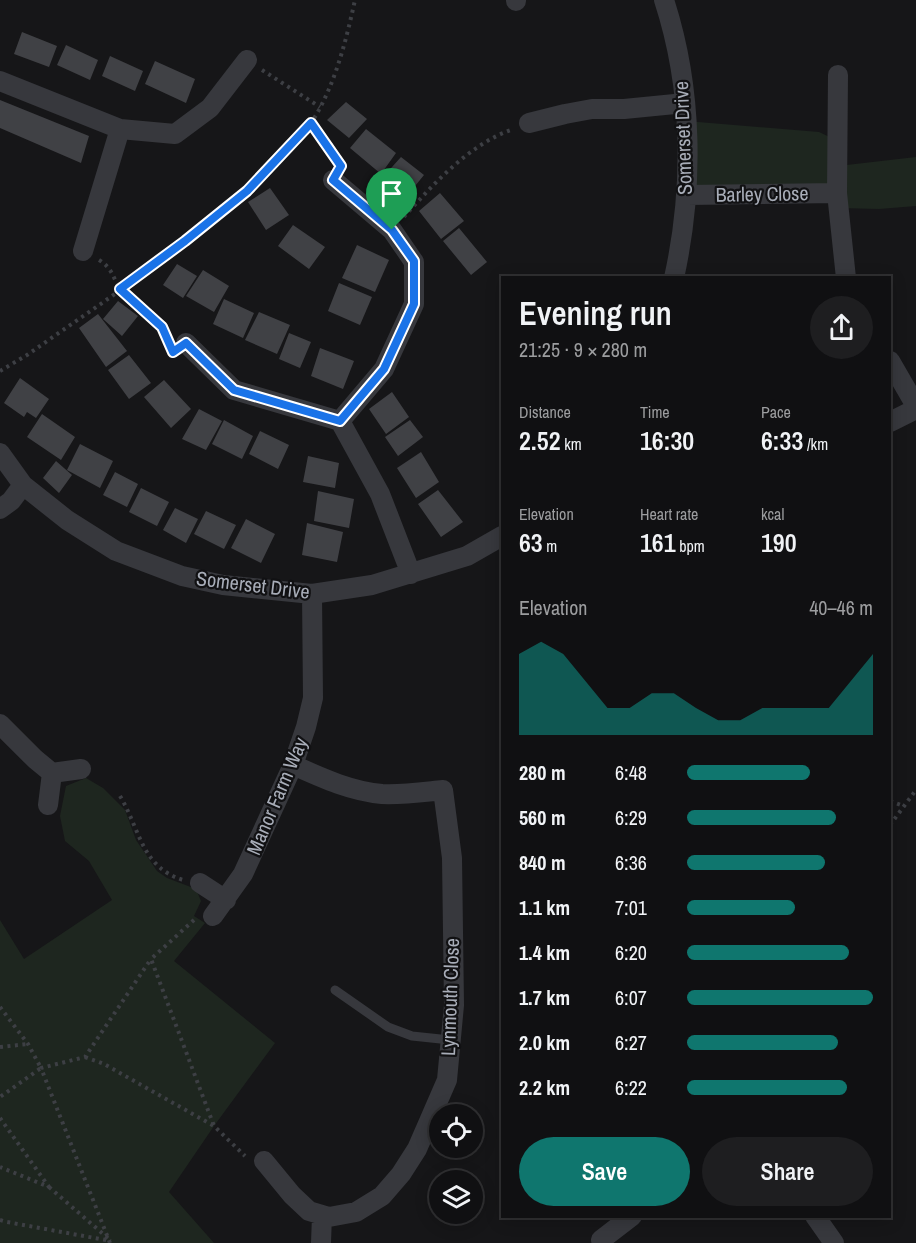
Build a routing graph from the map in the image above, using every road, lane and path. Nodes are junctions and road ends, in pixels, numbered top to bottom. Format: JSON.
{"nodes":[{"id":1,"x":355,"y":0,"type":"edge"},
{"id":2,"x":664,"y":0,"type":"edge"},
{"id":3,"x":247,"y":60,"type":"joint"},
{"id":4,"x":838,"y":75,"type":"dead end"},
{"id":5,"x":0,"y":81,"type":"edge"},
{"id":6,"x":685,"y":103,"type":"junction"},
{"id":7,"x":320,"y":107,"type":"junction"},
{"id":8,"x":311,"y":123,"type":"junction"},
{"id":9,"x":528,"y":123,"type":"joint"},
{"id":10,"x":120,"y":129,"type":"junction"},
{"id":11,"x":333,"y":180,"type":"joint"},
{"id":12,"x":837,"y":193,"type":"junction"},
{"id":13,"x":687,"y":195,"type":"junction"},
{"id":14,"x":392,"y":230,"type":"junction"},
{"id":15,"x":83,"y":251,"type":"joint"},
{"id":16,"x":674,"y":276,"type":"edge"},
{"id":17,"x":846,"y":276,"type":"edge"},
{"id":18,"x":120,"y":289,"type":"junction"},
{"id":19,"x":186,"y":343,"type":"joint"},
{"id":20,"x":891,"y":363,"type":"edge"},
{"id":21,"x":0,"y":371,"type":"edge"},
{"id":22,"x":916,"y":407,"type":"edge"},
{"id":23,"x":340,"y":421,"type":"junction"},
{"id":24,"x":891,"y":421,"type":"edge"},
{"id":25,"x":0,"y":453,"type":"edge"},
{"id":26,"x":23,"y":485,"type":"junction"},
{"id":27,"x":0,"y":509,"type":"edge"},
{"id":28,"x":501,"y":537,"type":"edge"},
{"id":29,"x":411,"y":574,"type":"junction"},
{"id":30,"x":312,"y":594,"type":"junction"},
{"id":31,"x":0,"y":724,"type":"edge"},
{"id":32,"x":293,"y":765,"type":"junction"},
{"id":33,"x":81,"y":769,"type":"dead end"},
{"id":34,"x":52,"y":773,"type":"junction"},
{"id":35,"x":916,"y":790,"type":"edge"},
{"id":36,"x":120,"y":796,"type":"dead end"},
{"id":37,"x":891,"y":801,"type":"edge"},
{"id":38,"x":48,"y":805,"type":"dead end"},
{"id":39,"x":904,"y":806,"type":"junction"},
{"id":40,"x":891,"y":824,"type":"edge"},
{"id":41,"x":200,"y":883,"type":"joint"},
{"id":42,"x":226,"y":900,"type":"junction"},
{"id":43,"x":213,"y":916,"type":"joint"},
{"id":44,"x":151,"y":959,"type":"junction"},
{"id":45,"x":335,"y":990,"type":"dead end"},
{"id":46,"x":0,"y":1007,"type":"edge"},
{"id":47,"x":450,"y":1040,"type":"junction"},
{"id":48,"x":28,"y":1044,"type":"junction"},
{"id":49,"x":0,"y":1047,"type":"edge"},
{"id":50,"x":85,"y":1058,"type":"junction"},
{"id":51,"x":41,"y":1068,"type":"junction"},
{"id":52,"x":0,"y":1097,"type":"edge"},
{"id":53,"x":0,"y":1118,"type":"edge"},
{"id":54,"x":214,"y":1126,"type":"junction"},
{"id":55,"x":264,"y":1161,"type":"joint"},
{"id":56,"x":0,"y":1167,"type":"edge"},
{"id":57,"x":49,"y":1187,"type":"junction"},
{"id":58,"x":322,"y":1215,"type":"junction"},
{"id":59,"x":629,"y":1218,"type":"edge"},
{"id":60,"x":816,"y":1218,"type":"edge"},
{"id":61,"x":0,"y":1220,"type":"edge"},
{"id":62,"x":601,"y":1240,"type":"dead end"},
{"id":63,"x":112,"y":1242,"type":"edge"},
{"id":64,"x":321,"y":1243,"type":"edge"},
{"id":65,"x":834,"y":1243,"type":"edge"}],
"edges":[{"from":1,"to":7,"type":"path"},
{"from":2,"to":6,"type":"street","name":"Somerset Drive"},
{"from":3,"to":7,"type":"path"},
{"from":3,"to":10,"type":"street"},
{"from":4,"to":12,"type":"street","name":"Barley Close"},
{"from":5,"to":10,"type":"street"},
{"from":6,"to":9,"type":"street"},
{"from":6,"to":13,"type":"street","name":"Somerset Drive"},
{"from":7,"to":8,"type":"path"},
{"from":8,"to":11,"type":"path"},
{"from":8,"to":18,"type":"path"},
{"from":9,"to":14,"type":"path"},
{"from":10,"to":15,"type":"street"},
{"from":11,"to":14,"type":"street"},
{"from":12,"to":13,"type":"street","name":"Barley Close"},
{"from":12,"to":17,"type":"street","name":"Barley Close"},
{"from":13,"to":16,"type":"street","name":"Somerset Drive"},
{"from":14,"to":23,"type":"street"},
{"from":15,"to":18,"type":"path"},
{"from":18,"to":19,"type":"path"},
{"from":18,"to":21,"type":"path"},
{"from":19,"to":23,"type":"street"},
{"from":20,"to":22,"type":"street"},
{"from":22,"to":24,"type":"street"},
{"from":23,"to":29,"type":"street"},
{"from":25,"to":26,"type":"street","name":"Somerset Drive"},
{"from":26,"to":27,"type":"street"},
{"from":26,"to":30,"type":"street","name":"Somerset Drive"},
{"from":28,"to":29,"type":"street","name":"Somerset Drive"},
{"from":29,"to":30,"type":"street","name":"Somerset Drive"},
{"from":30,"to":32,"type":"street","name":"Manor Farm Way"},
{"from":31,"to":34,"type":"street"},
{"from":32,"to":42,"type":"street","name":"Manor Farm Way"},
{"from":32,"to":47,"type":"street","name":"Lynmouth Close"},
{"from":33,"to":34,"type":"street"},
{"from":34,"to":38,"type":"street"},
{"from":35,"to":39,"type":"path"},
{"from":36,"to":41,"type":"path"},
{"from":37,"to":39,"type":"path"},
{"from":39,"to":40,"type":"path"},
{"from":41,"to":42,"type":"street"},
{"from":42,"to":43,"type":"street","name":"Manor Farm Way"},
{"from":43,"to":44,"type":"path"},
{"from":44,"to":50,"type":"path"},
{"from":44,"to":54,"type":"path"},
{"from":45,"to":47,"type":"lane"},
{"from":46,"to":48,"type":"path"},
{"from":47,"to":58,"type":"street","name":"Lynmouth Close"},
{"from":48,"to":49,"type":"path"},
{"from":48,"to":51,"type":"path"},
{"from":50,"to":51,"type":"path"},
{"from":50,"to":54,"type":"path"},
{"from":51,"to":52,"type":"path"},
{"from":51,"to":63,"type":"path"},
{"from":53,"to":57,"type":"path"},
{"from":54,"to":55,"type":"path"},
{"from":55,"to":58,"type":"street"},
{"from":56,"to":57,"type":"path"},
{"from":57,"to":63,"type":"path"},
{"from":58,"to":64,"type":"street"},
{"from":59,"to":62,"type":"street"},
{"from":60,"to":65,"type":"street"},
{"from":61,"to":63,"type":"path"}]}
